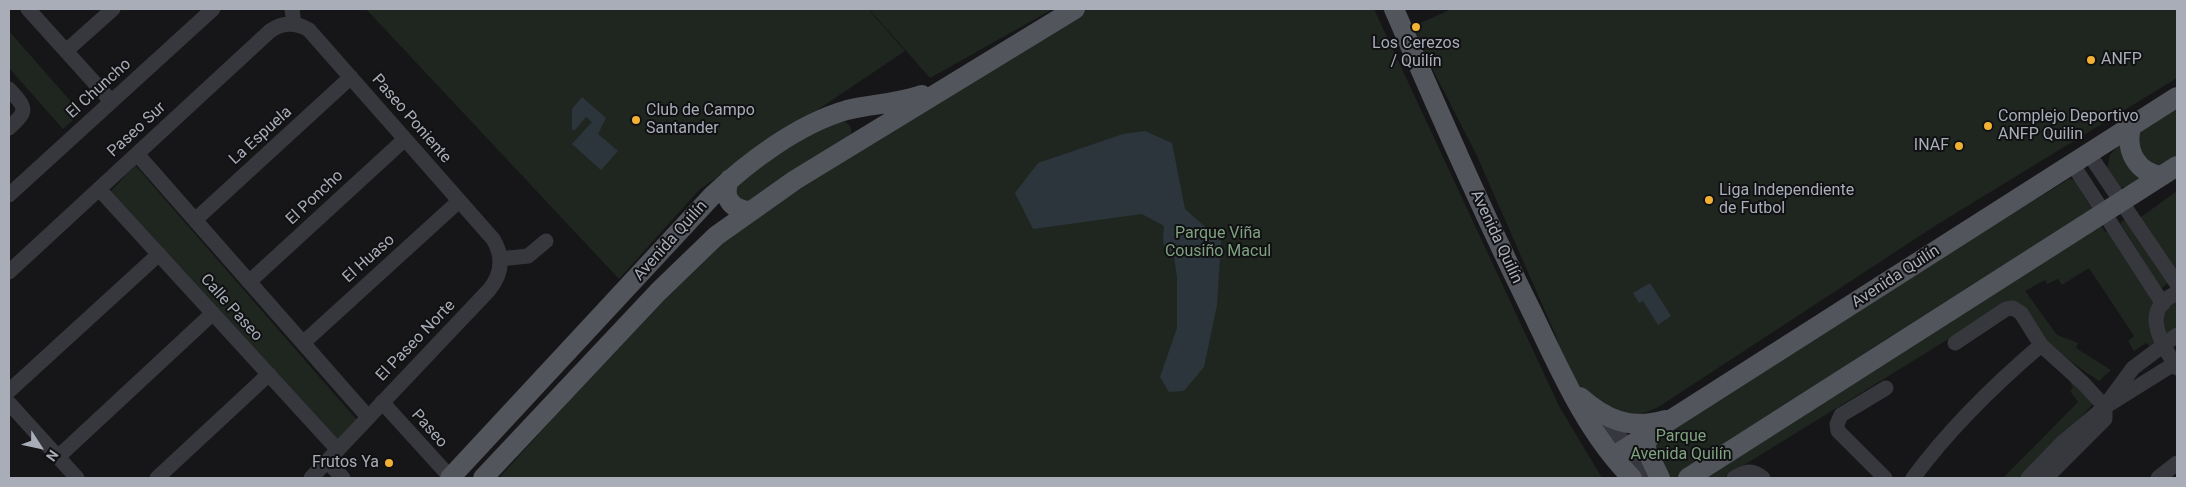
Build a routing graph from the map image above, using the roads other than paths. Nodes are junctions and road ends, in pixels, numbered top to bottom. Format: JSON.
{"nodes":[{"id":1,"x":28,"y":9,"type":"edge"},
{"id":2,"x":113,"y":9,"type":"edge"},
{"id":3,"x":1075,"y":9,"type":"edge"},
{"id":4,"x":1394,"y":9,"type":"edge"},
{"id":5,"x":208,"y":10,"type":"edge"},
{"id":6,"x":293,"y":16,"type":"edge"},
{"id":7,"x":66,"y":51,"type":"junction"},
{"id":8,"x":351,"y":77,"type":"junction"},
{"id":9,"x":946,"y":87,"type":"junction"},
{"id":10,"x":9,"y":89,"type":"edge"},
{"id":11,"x":2177,"y":97,"type":"edge"},
{"id":12,"x":111,"y":101,"type":"junction"},
{"id":13,"x":836,"y":114,"type":"junction"},
{"id":14,"x":2131,"y":127,"type":"junction"},
{"id":15,"x":9,"y":128,"type":"edge"},
{"id":16,"x":405,"y":139,"type":"junction"},
{"id":17,"x":848,"y":148,"type":"junction"},
{"id":18,"x":137,"y":154,"type":"junction"},
{"id":19,"x":2081,"y":160,"type":"junction"},
{"id":20,"x":2170,"y":171,"type":"edge"},
{"id":21,"x":730,"y":179,"type":"junction"},
{"id":22,"x":99,"y":189,"type":"junction"},
{"id":23,"x":9,"y":195,"type":"edge"},
{"id":24,"x":459,"y":201,"type":"junction"},
{"id":25,"x":2112,"y":208,"type":"junction"},
{"id":26,"x":750,"y":211,"type":"junction"},
{"id":27,"x":195,"y":220,"type":"junction"},
{"id":28,"x":546,"y":241,"type":"dead end"},
{"id":29,"x":159,"y":254,"type":"junction"},
{"id":30,"x":500,"y":259,"type":"junction"},
{"id":31,"x":9,"y":272,"type":"edge"},
{"id":32,"x":249,"y":282,"type":"junction"},
{"id":33,"x":2177,"y":284,"type":"edge"},
{"id":34,"x":2177,"y":293,"type":"edge"},
{"id":35,"x":2163,"y":304,"type":"junction"},
{"id":36,"x":213,"y":313,"type":"junction"},
{"id":37,"x":2177,"y":335,"type":"edge"},
{"id":38,"x":303,"y":343,"type":"junction"},
{"id":39,"x":1955,"y":343,"type":"dead end"},
{"id":40,"x":2162,"y":345,"type":"junction"},
{"id":41,"x":2041,"y":346,"type":"junction"},
{"id":42,"x":2176,"y":365,"type":"edge"},
{"id":43,"x":269,"y":374,"type":"junction"},
{"id":44,"x":1568,"y":387,"type":"junction"},
{"id":45,"x":1886,"y":388,"type":"dead end"},
{"id":46,"x":9,"y":391,"type":"edge"},
{"id":47,"x":382,"y":402,"type":"junction"},
{"id":48,"x":9,"y":404,"type":"edge"},
{"id":49,"x":2105,"y":407,"type":"junction"},
{"id":50,"x":1602,"y":415,"type":"junction"},
{"id":51,"x":1679,"y":415,"type":"junction"},
{"id":52,"x":368,"y":417,"type":"junction"},
{"id":53,"x":1650,"y":434,"type":"junction"},
{"id":54,"x":338,"y":450,"type":"junction"},
{"id":55,"x":1621,"y":452,"type":"junction"},
{"id":56,"x":58,"y":457,"type":"junction"},
{"id":57,"x":2177,"y":463,"type":"edge"},
{"id":58,"x":325,"y":464,"type":"junction"},
{"id":59,"x":1629,"y":476,"type":"edge"},
{"id":60,"x":77,"y":478,"type":"edge"},
{"id":61,"x":157,"y":478,"type":"edge"},
{"id":62,"x":311,"y":478,"type":"edge"},
{"id":63,"x":332,"y":478,"type":"edge"},
{"id":64,"x":343,"y":478,"type":"edge"},
{"id":65,"x":451,"y":478,"type":"edge"},
{"id":66,"x":483,"y":478,"type":"edge"},
{"id":67,"x":1647,"y":478,"type":"edge"},
{"id":68,"x":1660,"y":478,"type":"edge"},
{"id":69,"x":1688,"y":478,"type":"edge"},
{"id":70,"x":1734,"y":478,"type":"edge"},
{"id":71,"x":1763,"y":478,"type":"edge"},
{"id":72,"x":1885,"y":478,"type":"edge"},
{"id":73,"x":1914,"y":478,"type":"edge"},
{"id":74,"x":2028,"y":478,"type":"edge"},
{"id":75,"x":2046,"y":478,"type":"edge"},
{"id":76,"x":2158,"y":478,"type":"edge"}],
"edges":[{"from":1,"to":7,"type":"street"},
{"from":2,"to":7,"type":"street"},
{"from":3,"to":9,"type":"main road","name":"Avenida Quilín"},
{"from":4,"to":44,"type":"main road","name":"Avenida Quilín"},
{"from":5,"to":12,"type":"street","name":"El Chuncho"},
{"from":6,"to":8,"type":"street","name":"Paseo Poniente"},
{"from":6,"to":18,"type":"street","name":"Paseo Sur"},
{"from":7,"to":12,"type":"street"},
{"from":8,"to":16,"type":"street","name":"Paseo Poniente"},
{"from":8,"to":27,"type":"street","name":"La Espuela"},
{"from":9,"to":13,"type":"main road","name":"Avenida Quilín"},
{"from":9,"to":17,"type":"main road","name":"Avenida Quilín"},
{"from":10,"to":15,"type":"street"},
{"from":11,"to":14,"type":"main road","name":"Avenida Quilín"},
{"from":12,"to":23,"type":"street","name":"El Chuncho"},
{"from":13,"to":17,"type":"main road"},
{"from":13,"to":21,"type":"main road","name":"Avenida Quilín"},
{"from":14,"to":19,"type":"main road","name":"Avenida Quilín"},
{"from":14,"to":20,"type":"main road"},
{"from":16,"to":24,"type":"street","name":"Paseo Poniente"},
{"from":16,"to":32,"type":"street","name":"El Poncho"},
{"from":17,"to":26,"type":"main road","name":"Avenida Quilín"},
{"from":18,"to":22,"type":"street","name":"Paseo Sur"},
{"from":18,"to":27,"type":"street","name":"Calle Paseo"},
{"from":19,"to":25,"type":"street"},
{"from":19,"to":51,"type":"main road","name":"Avenida Quilín"},
{"from":20,"to":25,"type":"main road"},
{"from":21,"to":26,"type":"main road"},
{"from":21,"to":65,"type":"main road","name":"Avenida Quilín"},
{"from":22,"to":29,"type":"street","name":"Calle Paseo"},
{"from":22,"to":31,"type":"street","name":"Paseo Sur"},
{"from":24,"to":30,"type":"street","name":"Paseo Poniente"},
{"from":24,"to":38,"type":"street","name":"El Huaso"},
{"from":25,"to":33,"type":"street"},
{"from":25,"to":35,"type":"street"},
{"from":25,"to":69,"type":"main road"},
{"from":26,"to":66,"type":"main road","name":"Avenida Quilín"},
{"from":27,"to":32,"type":"street","name":"Calle Paseo"},
{"from":28,"to":30,"type":"street"},
{"from":29,"to":36,"type":"street","name":"Calle Paseo"},
{"from":29,"to":46,"type":"street"},
{"from":30,"to":47,"type":"street","name":"El Paseo Norte"},
{"from":32,"to":38,"type":"street","name":"Calle Paseo"},
{"from":34,"to":35,"type":"street"},
{"from":35,"to":40,"type":"street"},
{"from":36,"to":43,"type":"street","name":"Calle Paseo"},
{"from":36,"to":56,"type":"street"},
{"from":37,"to":40,"type":"street"},
{"from":38,"to":52,"type":"street","name":"Calle Paseo"},
{"from":39,"to":41,"type":"street"},
{"from":40,"to":42,"type":"street"},
{"from":40,"to":49,"type":"street"},
{"from":41,"to":49,"type":"street"},
{"from":41,"to":73,"type":"street"},
{"from":42,"to":49,"type":"street"},
{"from":43,"to":54,"type":"street","name":"Calle Paseo"},
{"from":43,"to":61,"type":"street"},
{"from":44,"to":50,"type":"main road"},
{"from":44,"to":55,"type":"main road","name":"Avenida Quilín"},
{"from":45,"to":72,"type":"street"},
{"from":47,"to":52,"type":"street","name":"El Paseo Norte"},
{"from":47,"to":65,"type":"street","name":"Paseo"},
{"from":48,"to":56,"type":"street"},
{"from":49,"to":74,"type":"street"},
{"from":49,"to":75,"type":"street"},
{"from":50,"to":51,"type":"main road"},
{"from":50,"to":55,"type":"street"},
{"from":51,"to":53,"type":"main road","name":"Avenida Quilín"},
{"from":52,"to":54,"type":"street","name":"El Paseo Norte"},
{"from":53,"to":55,"type":"main road","name":"Avenida Quilín"},
{"from":53,"to":68,"type":"main road"},
{"from":54,"to":58,"type":"street","name":"El Paseo Norte"},
{"from":55,"to":59,"type":"main road","name":"Avenida Quilín"},
{"from":55,"to":67,"type":"street"},
{"from":56,"to":60,"type":"street"},
{"from":57,"to":76,"type":"street"},
{"from":58,"to":62,"type":"street","name":"El Paseo Norte"},
{"from":58,"to":63,"type":"street"},
{"from":58,"to":64,"type":"street"},
{"from":70,"to":71,"type":"street"}]}
